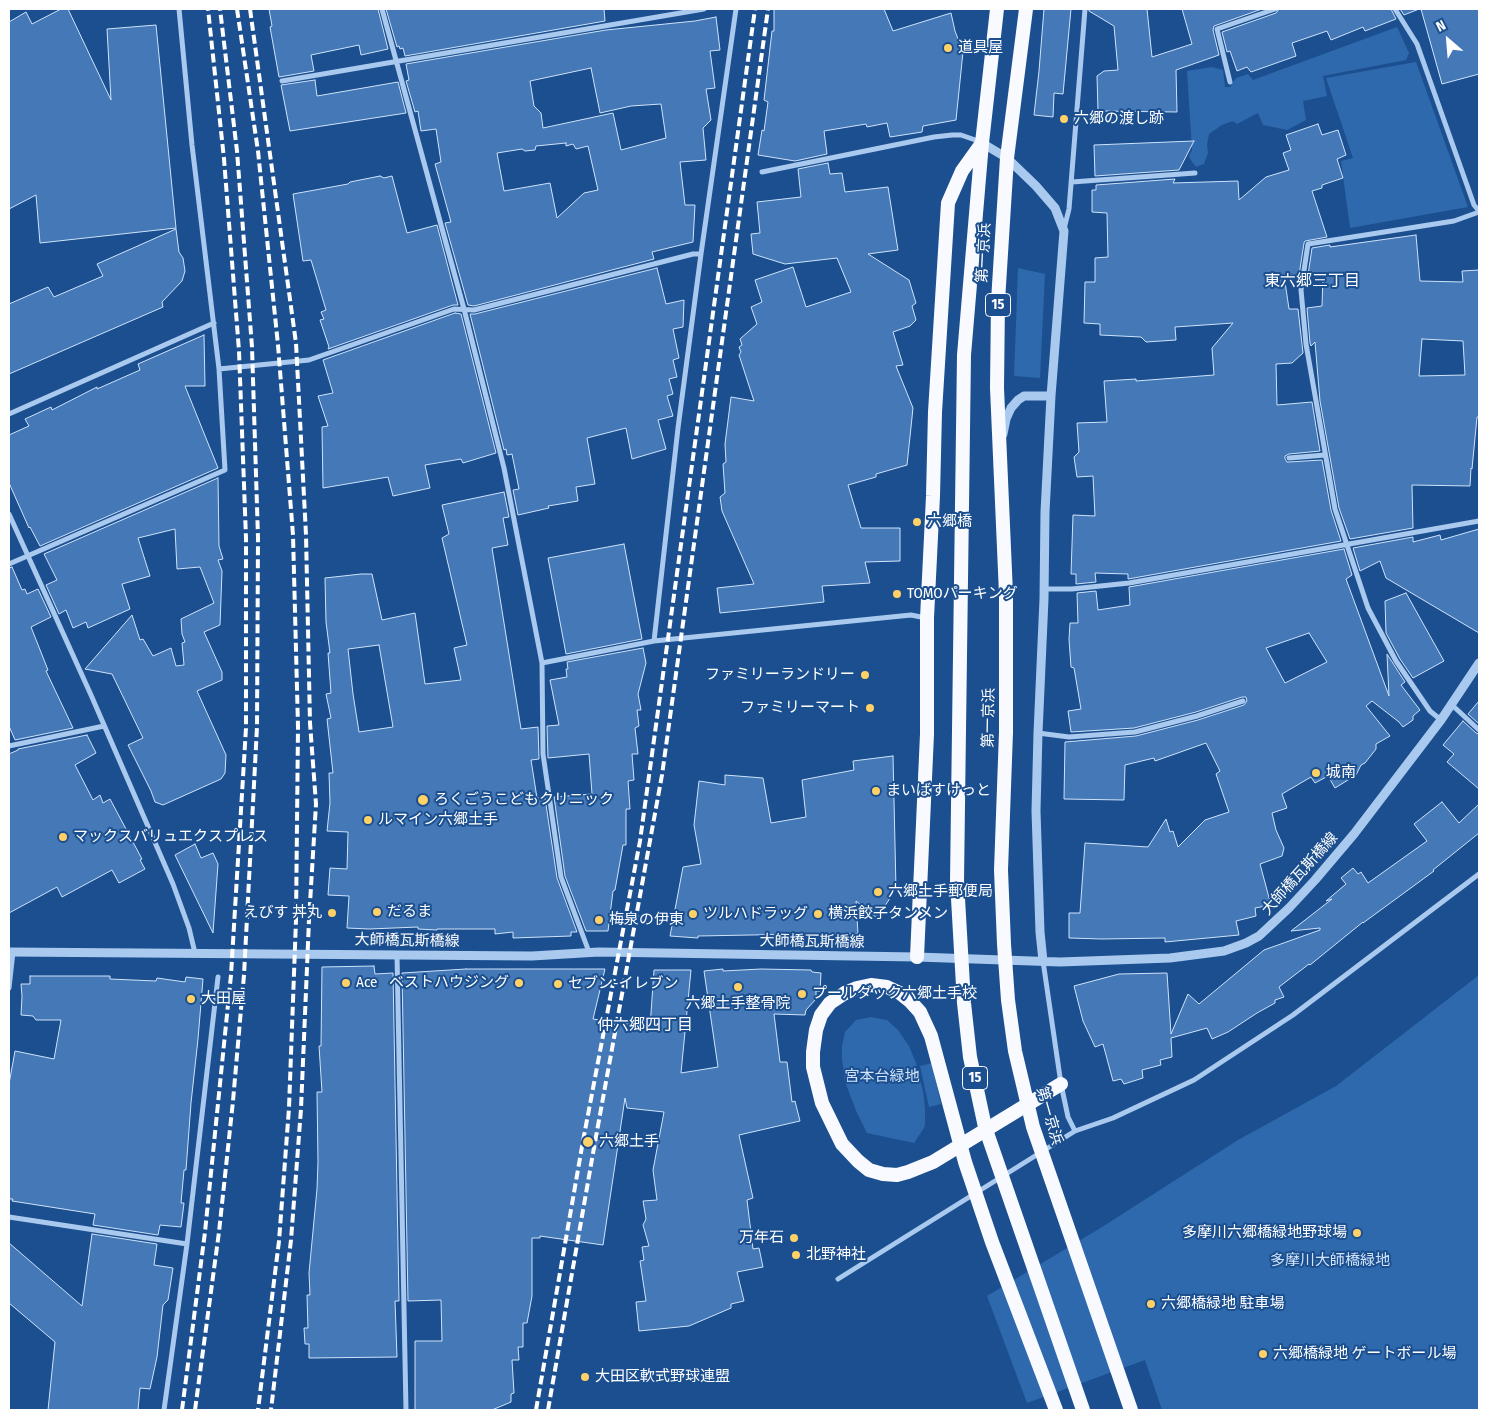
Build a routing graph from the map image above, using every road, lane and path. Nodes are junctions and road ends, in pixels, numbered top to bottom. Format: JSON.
{"nodes":[{"id":1,"x":179,"y":9,"type":"edge"},
{"id":2,"x":382,"y":9,"type":"edge"},
{"id":3,"x":704,"y":9,"type":"edge"},
{"id":4,"x":736,"y":9,"type":"edge"},
{"id":5,"x":996,"y":9,"type":"edge"},
{"id":6,"x":1026,"y":9,"type":"edge"},
{"id":7,"x":1084,"y":9,"type":"edge"},
{"id":8,"x":1276,"y":9,"type":"edge"},
{"id":9,"x":1396,"y":9,"type":"edge"},
{"id":10,"x":396,"y":61,"type":"junction"},
{"id":11,"x":282,"y":81,"type":"dead end"},
{"id":12,"x":1230,"y":82,"type":"dead end"},
{"id":13,"x":982,"y":143,"type":"junction"},
{"id":14,"x":1007,"y":158,"type":"junction"},
{"id":15,"x":762,"y":172,"type":"dead end"},
{"id":16,"x":1195,"y":173,"type":"dead end"},
{"id":17,"x":1072,"y":182,"type":"junction"},
{"id":18,"x":1479,"y":211,"type":"edge"},
{"id":19,"x":1064,"y":231,"type":"junction"},
{"id":20,"x":701,"y":254,"type":"junction"},
{"id":21,"x":464,"y":309,"type":"junction"},
{"id":22,"x":214,"y":323,"type":"junction"},
{"id":23,"x":219,"y":369,"type":"junction"},
{"id":24,"x":1051,"y":396,"type":"junction"},
{"id":25,"x":9,"y":414,"type":"edge"},
{"id":26,"x":999,"y":452,"type":"junction"},
{"id":27,"x":1324,"y":455,"type":"junction"},
{"id":28,"x":1288,"y":458,"type":"dead end"},
{"id":29,"x":9,"y":514,"type":"edge"},
{"id":30,"x":1479,"y":520,"type":"edge"},
{"id":31,"x":1347,"y":544,"type":"junction"},
{"id":32,"x":28,"y":556,"type":"junction"},
{"id":33,"x":9,"y":564,"type":"edge"},
{"id":34,"x":1044,"y":589,"type":"junction"},
{"id":35,"x":927,"y":618,"type":"junction"},
{"id":36,"x":654,"y":642,"type":"junction"},
{"id":37,"x":1479,"y":663,"type":"edge"},
{"id":38,"x":542,"y":664,"type":"junction"},
{"id":39,"x":1243,"y":700,"type":"dead end"},
{"id":40,"x":1452,"y":705,"type":"junction"},
{"id":41,"x":1441,"y":720,"type":"junction"},
{"id":42,"x":104,"y":726,"type":"junction"},
{"id":43,"x":1479,"y":730,"type":"edge"},
{"id":44,"x":1038,"y":733,"type":"junction"},
{"id":45,"x":9,"y":746,"type":"edge"},
{"id":46,"x":1479,"y":874,"type":"edge"},
{"id":47,"x":11,"y":952,"type":"edge"},
{"id":48,"x":195,"y":952,"type":"junction"},
{"id":49,"x":589,"y":952,"type":"junction"},
{"id":50,"x":397,"y":954,"type":"junction"},
{"id":51,"x":917,"y":957,"type":"junction"},
{"id":52,"x":1043,"y":961,"type":"junction"},
{"id":53,"x":218,"y":977,"type":"dead end"},
{"id":54,"x":9,"y":988,"type":"edge"},
{"id":55,"x":1062,"y":1084,"type":"junction"},
{"id":56,"x":1075,"y":1132,"type":"junction"},
{"id":57,"x":9,"y":1217,"type":"edge"},
{"id":58,"x":187,"y":1244,"type":"junction"},
{"id":59,"x":838,"y":1279,"type":"dead end"},
{"id":60,"x":164,"y":1410,"type":"edge"},
{"id":61,"x":406,"y":1410,"type":"edge"},
{"id":62,"x":1056,"y":1410,"type":"edge"},
{"id":63,"x":1083,"y":1410,"type":"edge"},
{"id":64,"x":1131,"y":1410,"type":"edge"}],
"edges":[{"from":1,"to":22,"type":"street"},
{"from":2,"to":10,"type":"street"},
{"from":3,"to":10,"type":"street"},
{"from":4,"to":20,"type":"street"},
{"from":5,"to":13,"type":"highway","name":"第一京浜","number":"15"},
{"from":6,"to":14,"type":"highway","name":"第一京浜","number":"15"},
{"from":7,"to":17,"type":"street"},
{"from":8,"to":12,"type":"street"},
{"from":9,"to":18,"type":"street"},
{"from":10,"to":11,"type":"street"},
{"from":10,"to":21,"type":"street"},
{"from":13,"to":14,"type":"street"},
{"from":13,"to":15,"type":"street"},
{"from":13,"to":35,"type":"highway"},
{"from":13,"to":63,"type":"highway","name":"第一京浜","number":"15","bridge":true},
{"from":14,"to":19,"type":"street"},
{"from":14,"to":26,"type":"highway","name":"第一京浜","number":"15"},
{"from":16,"to":17,"type":"street"},
{"from":17,"to":19,"type":"street"},
{"from":18,"to":27,"type":"street"},
{"from":19,"to":24,"type":"street"},
{"from":20,"to":21,"type":"street"},
{"from":20,"to":36,"type":"street"},
{"from":21,"to":23,"type":"street"},
{"from":21,"to":38,"type":"street"},
{"from":22,"to":23,"type":"street"},
{"from":22,"to":25,"type":"street"},
{"from":23,"to":32,"type":"street"},
{"from":24,"to":26,"type":"street"},
{"from":24,"to":34,"type":"street"},
{"from":26,"to":64,"type":"highway","name":"第一京浜","number":"15","bridge":true},
{"from":27,"to":28,"type":"street"},
{"from":27,"to":31,"type":"street"},
{"from":29,"to":32,"type":"street"},
{"from":30,"to":31,"type":"street"},
{"from":31,"to":34,"type":"street"},
{"from":31,"to":41,"type":"street"},
{"from":32,"to":33,"type":"street"},
{"from":32,"to":42,"type":"street"},
{"from":34,"to":44,"type":"street"},
{"from":35,"to":36,"type":"street"},
{"from":35,"to":51,"type":"highway"},
{"from":36,"to":38,"type":"street"},
{"from":37,"to":40,"type":"street","name":"大師橋瓦斯橋線"},
{"from":38,"to":49,"type":"street"},
{"from":39,"to":44,"type":"street"},
{"from":40,"to":41,"type":"street","name":"大師橋瓦斯橋線"},
{"from":40,"to":43,"type":"street"},
{"from":41,"to":52,"type":"street","name":"大師橋瓦斯橋線"},
{"from":42,"to":45,"type":"street"},
{"from":42,"to":48,"type":"street"},
{"from":44,"to":52,"type":"street"},
{"from":46,"to":56,"type":"street"},
{"from":47,"to":48,"type":"street","name":"大師橋瓦斯橋線"},
{"from":47,"to":54,"type":"street"},
{"from":48,"to":50,"type":"street","name":"大師橋瓦斯橋線"},
{"from":49,"to":50,"type":"street","name":"大師橋瓦斯橋線"},
{"from":49,"to":51,"type":"street","name":"大師橋瓦斯橋線"},
{"from":50,"to":61,"type":"street"},
{"from":51,"to":52,"type":"street","name":"大師橋瓦斯橋線"},
{"from":52,"to":55,"type":"street"},
{"from":53,"to":58,"type":"street"},
{"from":55,"to":56,"type":"street"},
{"from":55,"to":62,"type":"highway","bridge":true},
{"from":56,"to":59,"type":"street"},
{"from":57,"to":58,"type":"street"},
{"from":58,"to":60,"type":"street"}]}
